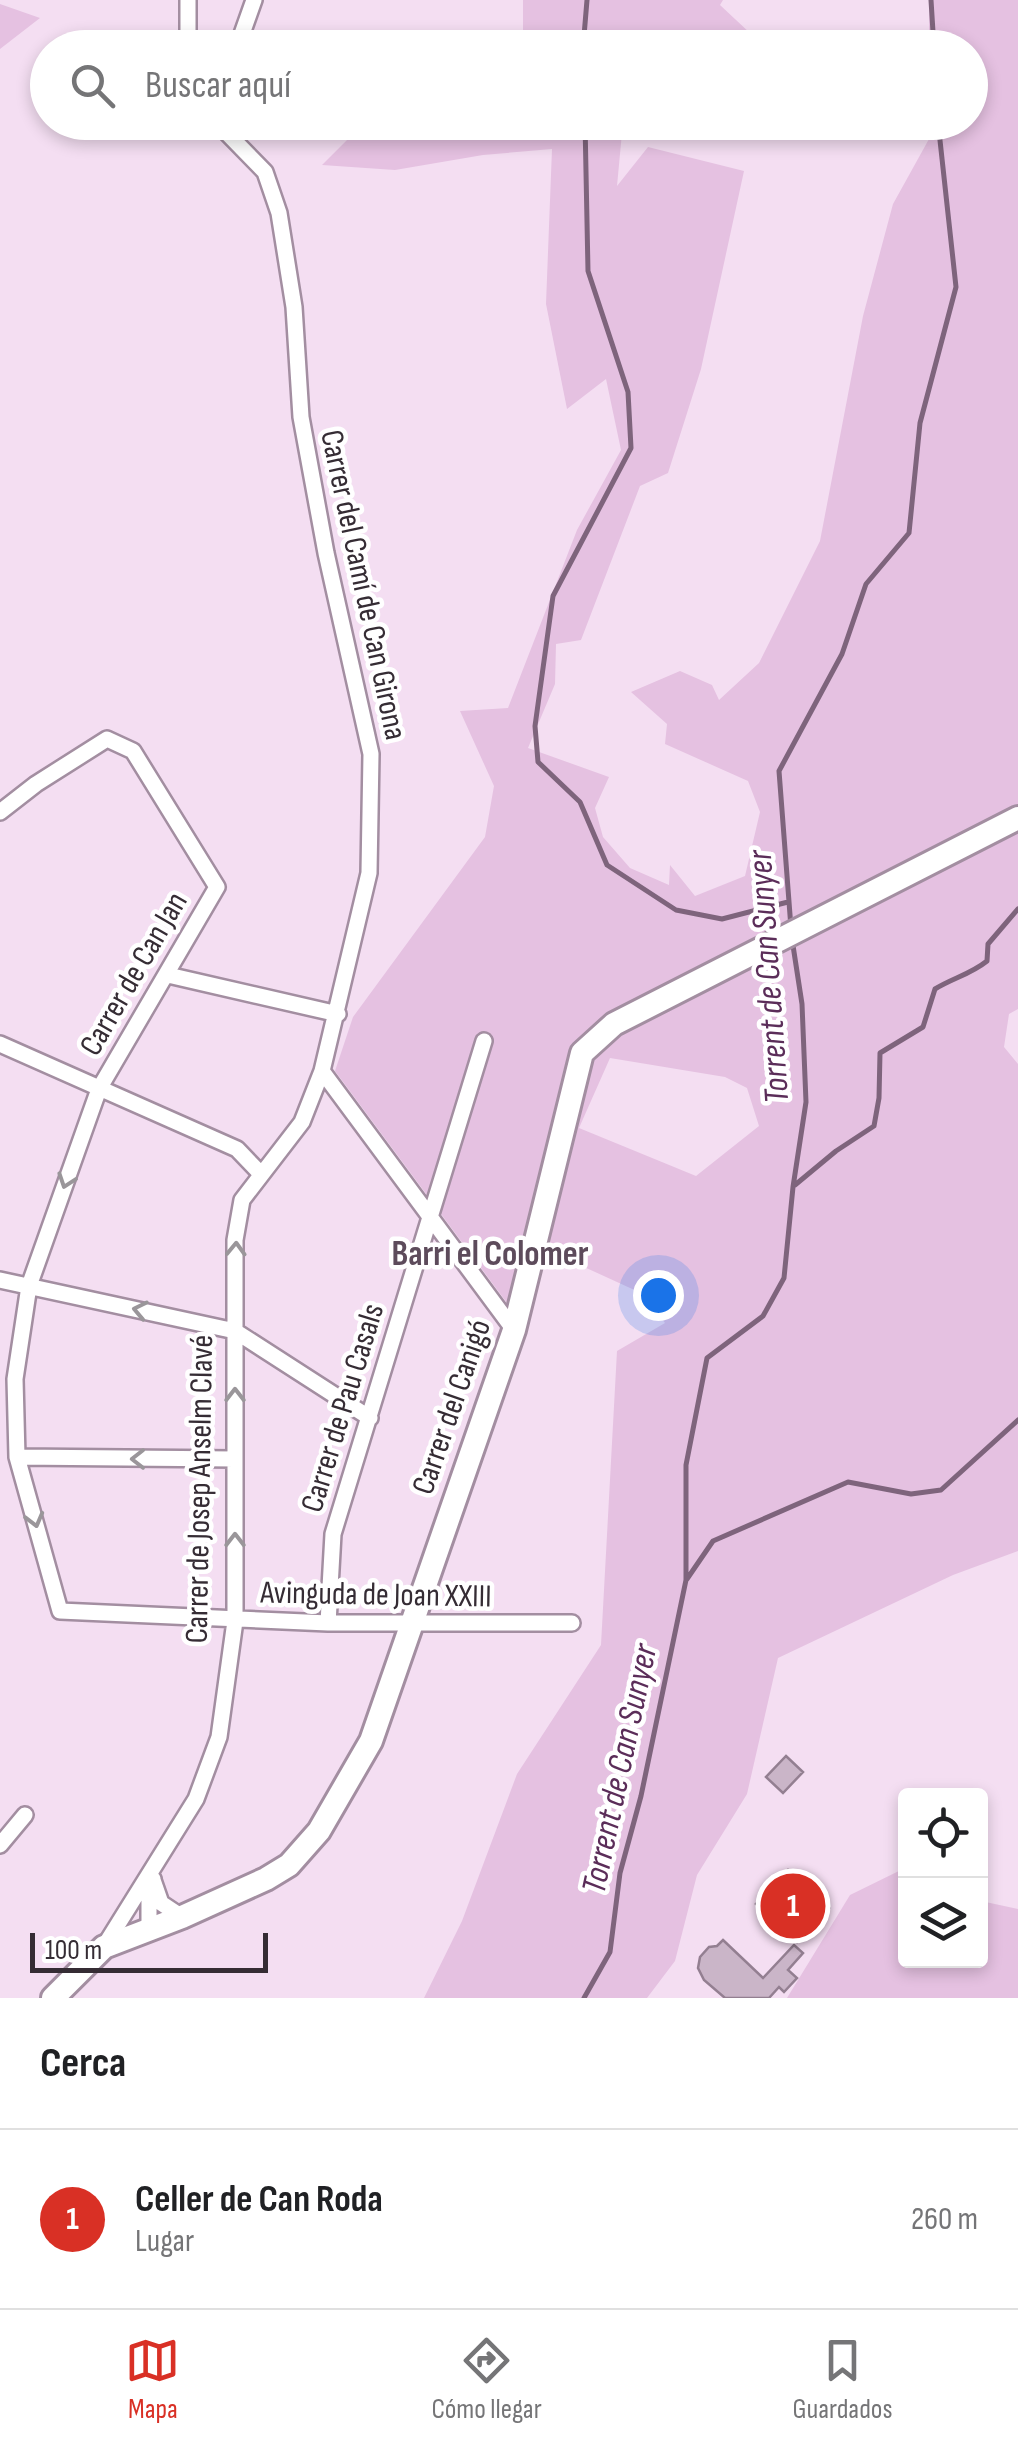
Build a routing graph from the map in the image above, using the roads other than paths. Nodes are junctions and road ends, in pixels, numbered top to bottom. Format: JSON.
{"nodes":[{"id":1,"x":188,"y":0,"type":"edge"},
{"id":2,"x":254,"y":0,"type":"edge"},
{"id":3,"x":188,"y":30,"type":"edge"},
{"id":4,"x":243,"y":30,"type":"edge"},
{"id":5,"x":237,"y":140,"type":"edge"},
{"id":6,"x":0,"y":812,"type":"edge"},
{"id":7,"x":1018,"y":818,"type":"edge"},
{"id":8,"x":168,"y":975,"type":"junction"},
{"id":9,"x":338,"y":1014,"type":"junction"},
{"id":10,"x":484,"y":1041,"type":"dead end"},
{"id":11,"x":0,"y":1044,"type":"edge"},
{"id":12,"x":322,"y":1072,"type":"junction"},
{"id":13,"x":99,"y":1089,"type":"junction"},
{"id":14,"x":260,"y":1174,"type":"junction"},
{"id":15,"x":431,"y":1217,"type":"junction"},
{"id":16,"x":0,"y":1280,"type":"edge"},
{"id":17,"x":29,"y":1286,"type":"junction"},
{"id":18,"x":514,"y":1330,"type":"junction"},
{"id":19,"x":235,"y":1331,"type":"junction"},
{"id":20,"x":370,"y":1418,"type":"junction"},
{"id":21,"x":17,"y":1458,"type":"junction"},
{"id":22,"x":236,"y":1460,"type":"junction"},
{"id":23,"x":60,"y":1611,"type":"joint"},
{"id":24,"x":234,"y":1620,"type":"junction"},
{"id":25,"x":572,"y":1623,"type":"dead end"},
{"id":26,"x":328,"y":1624,"type":"junction"},
{"id":27,"x":412,"y":1624,"type":"junction"},
{"id":28,"x":25,"y":1815,"type":"dead end"},
{"id":29,"x":0,"y":1846,"type":"edge"},
{"id":30,"x":161,"y":1856,"type":"junction"},
{"id":31,"x":153,"y":1880,"type":"junction"},
{"id":32,"x":134,"y":1900,"type":"junction"},
{"id":33,"x":182,"y":1917,"type":"junction"},
{"id":34,"x":144,"y":1931,"type":"junction"},
{"id":35,"x":104,"y":1946,"type":"junction"},
{"id":36,"x":53,"y":1998,"type":"edge"}],
"edges":[{"from":1,"to":3,"type":"street"},
{"from":2,"to":4,"type":"street"},
{"from":5,"to":9,"type":"street","name":"Carrer del Camí de Can Girona"},
{"from":6,"to":8,"type":"street","name":"Carrer de Can Jan"},
{"from":7,"to":18,"type":"street","name":"Carrer del Canigó"},
{"from":8,"to":9,"type":"street"},
{"from":8,"to":13,"type":"street","name":"Carrer de Can Jan"},
{"from":9,"to":12,"type":"street","name":"Carrer del Camí de Can Girona"},
{"from":10,"to":15,"type":"street","name":"Carrer de Pau Casals"},
{"from":11,"to":13,"type":"street"},
{"from":12,"to":14,"type":"street","name":"Carrer del Camí de Can Girona"},
{"from":12,"to":15,"type":"street"},
{"from":13,"to":14,"type":"street"},
{"from":13,"to":17,"type":"street","name":"Carrer de Can Jan","one_way":true},
{"from":19,"to":14,"type":"street","name":"Carrer de Josep Anselm Clavé","one_way":true},
{"from":15,"to":18,"type":"street"},
{"from":15,"to":20,"type":"street","name":"Carrer de Pau Casals"},
{"from":16,"to":17,"type":"street"},
{"from":19,"to":17,"type":"street","one_way":true},
{"from":17,"to":21,"type":"street","name":"Carrer de Can Jan"},
{"from":18,"to":27,"type":"street","name":"Carrer del Canigó"},
{"from":19,"to":20,"type":"street"},
{"from":22,"to":19,"type":"street","name":"Carrer de Josep Anselm Clavé","one_way":true},
{"from":20,"to":26,"type":"street","name":"Carrer de Pau Casals"},
{"from":22,"to":21,"type":"street","one_way":true},
{"from":21,"to":23,"type":"street","name":"Carrer de Can Jan","one_way":true},
{"from":24,"to":22,"type":"street","name":"Carrer de Josep Anselm Clavé","one_way":true},
{"from":23,"to":24,"type":"street","name":"Avinguda de Joan XXIII"},
{"from":24,"to":26,"type":"street","name":"Avinguda de Joan XXIII"},
{"from":24,"to":30,"type":"street","name":"Carrer de Josep Anselm Clavé"},
{"from":25,"to":27,"type":"street","name":"Avinguda de Joan XXIII"},
{"from":26,"to":27,"type":"street","name":"Avinguda de Joan XXIII"},
{"from":27,"to":33,"type":"street","name":"Carrer del Canigó"},
{"from":28,"to":29,"type":"street"},
{"from":30,"to":31,"type":"street","name":"Carrer de Josep Anselm Clavé"},
{"from":30,"to":32,"type":"street","name":"Carrer de Josep Anselm Clavé"},
{"from":31,"to":33,"type":"street"},
{"from":31,"to":34,"type":"street","name":"Carrer de Josep Anselm Clavé"},
{"from":32,"to":34,"type":"street"},
{"from":32,"to":35,"type":"street","name":"Carrer de Josep Anselm Clavé"},
{"from":33,"to":34,"type":"street","name":"Carrer del Canigó"},
{"from":34,"to":35,"type":"street","name":"Carrer del Canigó"},
{"from":35,"to":36,"type":"street","name":"Carrer de Josep Anselm Clavé"}]}
